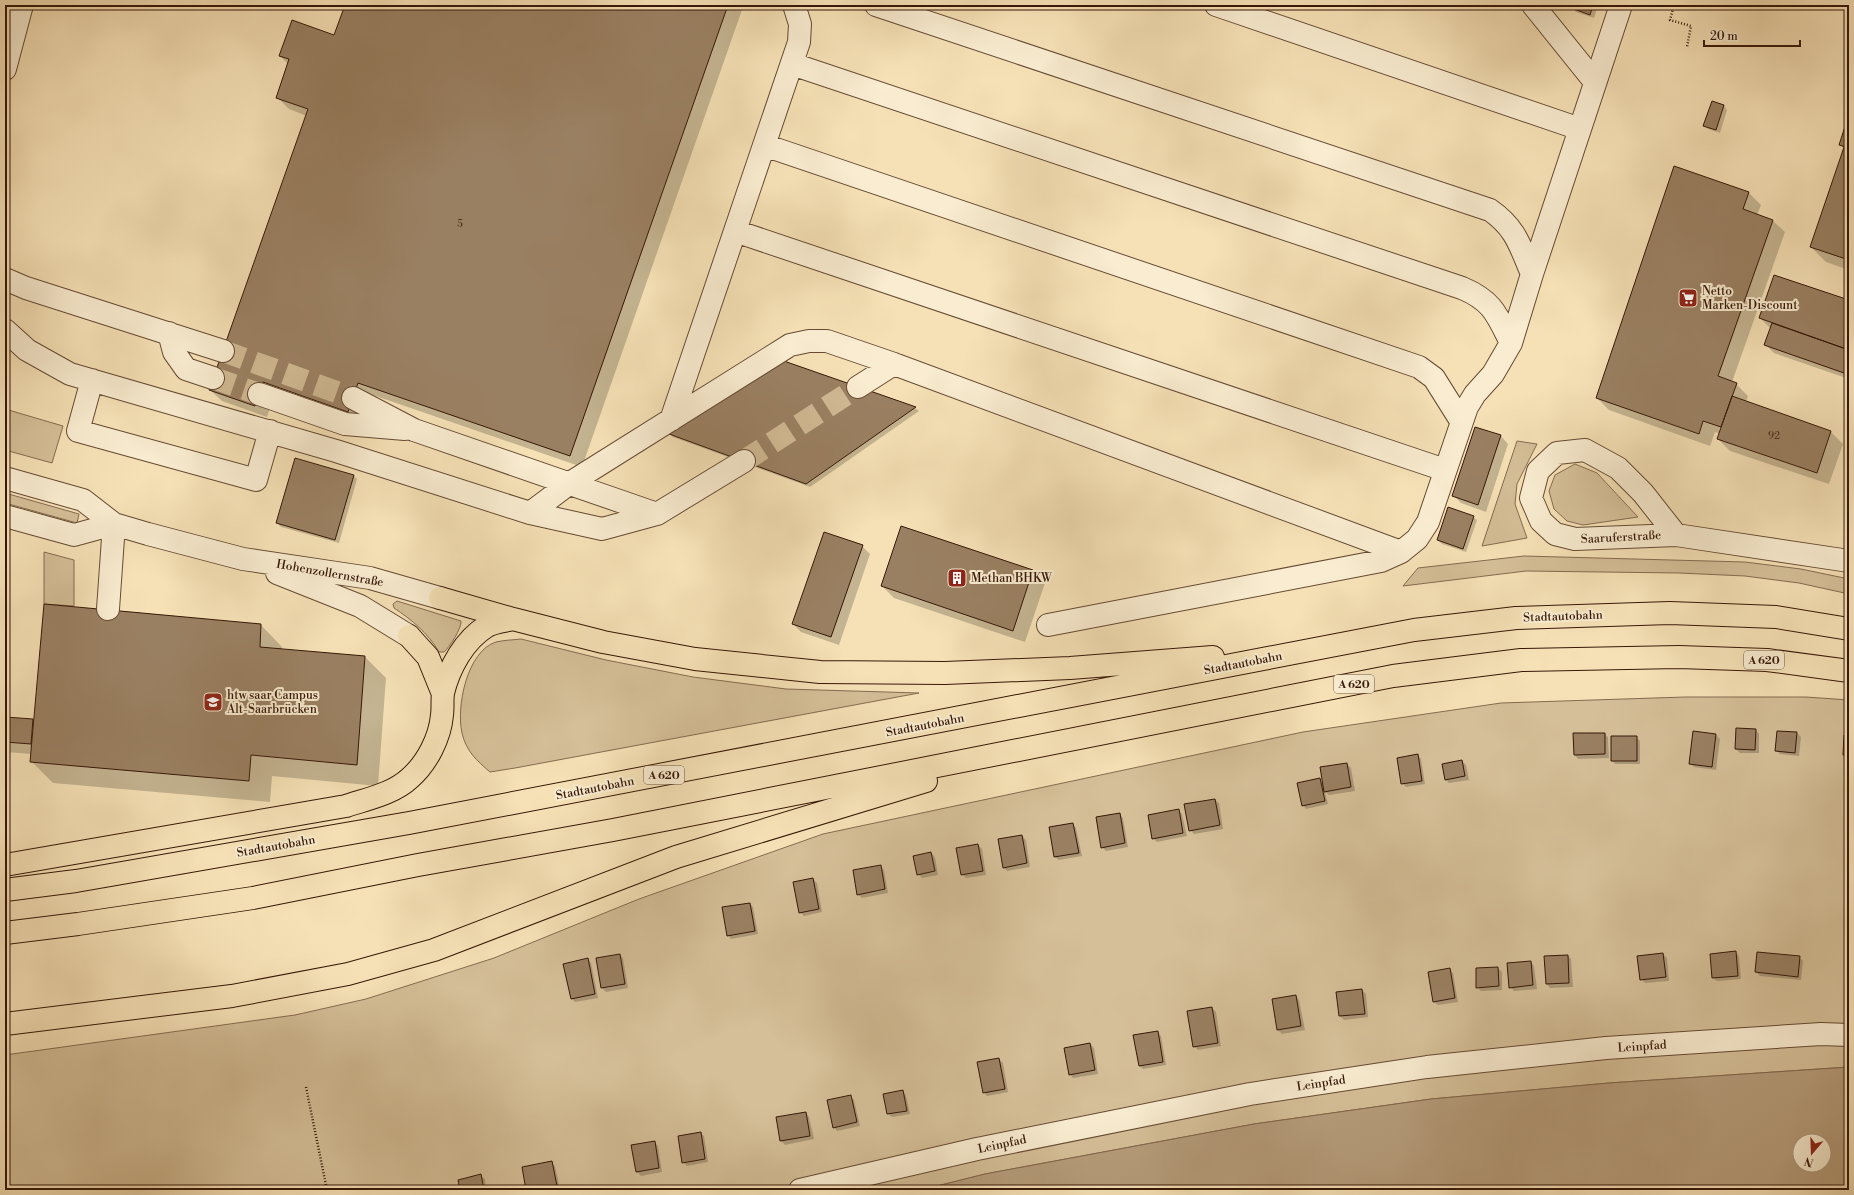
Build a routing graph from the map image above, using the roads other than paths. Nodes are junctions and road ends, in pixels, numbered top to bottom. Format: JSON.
{"nodes":[{"id":1,"x":22,"y":5,"type":"edge"},
{"id":2,"x":794,"y":5,"type":"edge"},
{"id":3,"x":876,"y":5,"type":"edge"},
{"id":4,"x":1216,"y":5,"type":"edge"},
{"id":5,"x":1532,"y":5,"type":"edge"},
{"id":6,"x":1621,"y":5,"type":"edge"},
{"id":7,"x":792,"y":64,"type":"junction"},
{"id":8,"x":5,"y":69,"type":"edge"},
{"id":9,"x":1595,"y":82,"type":"junction"},
{"id":10,"x":1580,"y":129,"type":"junction"},
{"id":11,"x":764,"y":146,"type":"junction"},
{"id":12,"x":735,"y":231,"type":"junction"},
{"id":13,"x":1532,"y":274,"type":"junction"},
{"id":14,"x":5,"y":279,"type":"edge"},
{"id":15,"x":5,"y":330,"type":"edge"},
{"id":16,"x":169,"y":333,"type":"junction"},
{"id":17,"x":1511,"y":343,"type":"junction"},
{"id":18,"x":223,"y":351,"type":"tunnel mouth"},
{"id":19,"x":894,"y":364,"type":"junction"},
{"id":20,"x":213,"y":378,"type":"tunnel mouth"},
{"id":21,"x":92,"y":380,"type":"junction"},
{"id":22,"x":858,"y":387,"type":"tunnel mouth"},
{"id":23,"x":259,"y":394,"type":"tunnel mouth"},
{"id":24,"x":353,"y":398,"type":"tunnel mouth"},
{"id":25,"x":671,"y":420,"type":"junction"},
{"id":26,"x":1461,"y":421,"type":"junction"},
{"id":27,"x":414,"y":430,"type":"junction"},
{"id":28,"x":270,"y":431,"type":"junction"},
{"id":29,"x":744,"y":461,"type":"tunnel mouth"},
{"id":30,"x":1445,"y":470,"type":"junction"},
{"id":31,"x":5,"y":478,"type":"edge"},
{"id":32,"x":570,"y":483,"type":"junction"},
{"id":33,"x":530,"y":513,"type":"junction"},
{"id":34,"x":657,"y":514,"type":"junction"},
{"id":35,"x":5,"y":516,"type":"edge"},
{"id":36,"x":114,"y":524,"type":"junction"},
{"id":37,"x":1676,"y":535,"type":"junction"},
{"id":38,"x":1401,"y":552,"type":"junction"},
{"id":39,"x":243,"y":559,"type":"junction"},
{"id":40,"x":1849,"y":561,"type":"edge"},
{"id":41,"x":440,"y":598,"type":"joint"},
{"id":42,"x":108,"y":609,"type":"dead end"},
{"id":43,"x":513,"y":619,"type":"junction"},
{"id":44,"x":1048,"y":625,"type":"dead end"},
{"id":45,"x":1849,"y":629,"type":"edge"},
{"id":46,"x":409,"y":636,"type":"joint"},
{"id":47,"x":1320,"y":648,"type":"junction"},
{"id":48,"x":1849,"y":671,"type":"edge"},
{"id":49,"x":443,"y":694,"type":"junction"},
{"id":50,"x":1034,"y":747,"type":"junction"},
{"id":51,"x":5,"y":864,"type":"edge"},
{"id":52,"x":5,"y":890,"type":"edge"},
{"id":53,"x":5,"y":933,"type":"edge"},
{"id":54,"x":5,"y":1024,"type":"edge"},
{"id":55,"x":1849,"y":1035,"type":"edge"},
{"id":56,"x":800,"y":1190,"type":"edge"}],
"edges":[{"from":1,"to":8,"type":"street"},
{"from":2,"to":7,"type":"street"},
{"from":3,"to":13,"type":"street"},
{"from":4,"to":10,"type":"street"},
{"from":5,"to":9,"type":"street"},
{"from":6,"to":9,"type":"street"},
{"from":7,"to":11,"type":"street"},
{"from":7,"to":17,"type":"street"},
{"from":9,"to":10,"type":"street"},
{"from":10,"to":13,"type":"street"},
{"from":11,"to":12,"type":"street"},
{"from":11,"to":26,"type":"street"},
{"from":12,"to":25,"type":"street"},
{"from":12,"to":30,"type":"street"},
{"from":13,"to":17,"type":"street"},
{"from":14,"to":16,"type":"street"},
{"from":15,"to":21,"type":"street"},
{"from":16,"to":18,"type":"street"},
{"from":16,"to":20,"type":"street"},
{"from":17,"to":26,"type":"street"},
{"from":19,"to":22,"type":"street"},
{"from":19,"to":25,"type":"street"},
{"from":19,"to":38,"type":"street"},
{"from":21,"to":28,"type":"street"},
{"from":21,"to":28,"type":"street"},
{"from":23,"to":27,"type":"street"},
{"from":24,"to":27,"type":"street"},
{"from":25,"to":32,"type":"street"},
{"from":26,"to":30,"type":"street"},
{"from":27,"to":32,"type":"street"},
{"from":28,"to":33,"type":"street"},
{"from":29,"to":34,"type":"street"},
{"from":30,"to":38,"type":"street"},
{"from":31,"to":36,"type":"street","name":"Hohenzollernstraße"},
{"from":32,"to":33,"type":"street"},
{"from":32,"to":34,"type":"street"},
{"from":33,"to":34,"type":"street"},
{"from":35,"to":36,"type":"street"},
{"from":36,"to":39,"type":"street","name":"Hohenzollernstraße"},
{"from":36,"to":42,"type":"street"},
{"from":37,"to":37,"type":"street","name":"Saaruferstraße"},
{"from":37,"to":40,"type":"street","name":"Saaruferstraße"},
{"from":38,"to":44,"type":"street"},
{"from":39,"to":41,"type":"street","name":"Hohenzollernstraße"},
{"from":39,"to":46,"type":"street","name":"Hohenzollernstraße"},
{"from":41,"to":43,"type":"highway"},
{"from":43,"to":47,"type":"highway"},
{"from":43,"to":49,"type":"highway"},
{"from":45,"to":47,"type":"highway","name":"Stadtautobahn","number":"A 620"},
{"from":46,"to":49,"type":"highway"},
{"from":47,"to":52,"type":"highway","name":"Stadtautobahn","number":"A 620"},
{"from":48,"to":50,"type":"highway","number":"A 620"},
{"from":49,"to":51,"type":"highway"},
{"from":50,"to":53,"type":"highway","number":"A 620"},
{"from":50,"to":54,"type":"highway"},
{"from":55,"to":56,"type":"street","name":"Leinpfad"}]}
